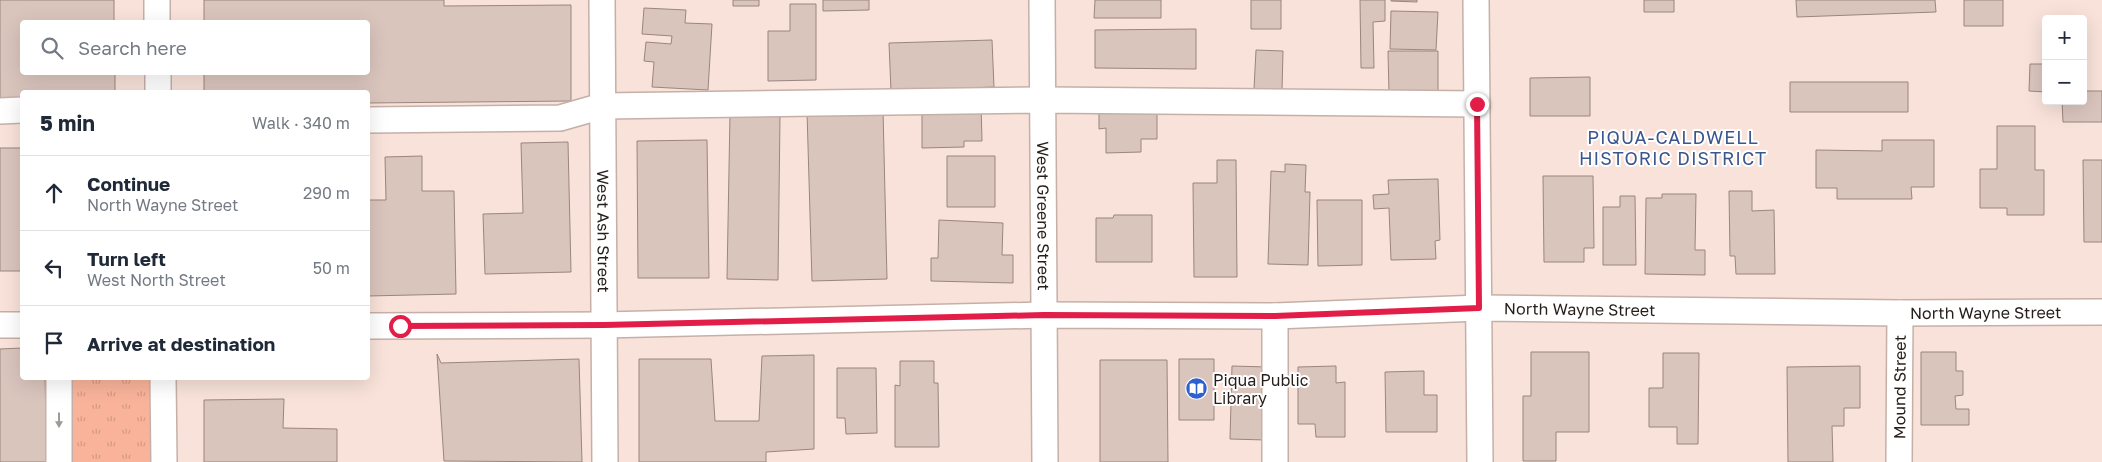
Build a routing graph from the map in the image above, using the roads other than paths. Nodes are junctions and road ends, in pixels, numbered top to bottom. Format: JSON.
{"nodes":[{"id":1,"x":157,"y":0,"type":"edge"},
{"id":2,"x":602,"y":0,"type":"edge"},
{"id":3,"x":1042,"y":0,"type":"edge"},
{"id":4,"x":1476,"y":0,"type":"edge"},
{"id":5,"x":157,"y":20,"type":"edge"},
{"id":6,"x":158,"y":75,"type":"edge"},
{"id":7,"x":158,"y":90,"type":"edge"},
{"id":8,"x":1043,"y":100,"type":"junction"},
{"id":9,"x":1477,"y":104,"type":"junction"},
{"id":10,"x":602,"y":106,"type":"junction"},
{"id":11,"x":0,"y":110,"type":"edge"},
{"id":12,"x":20,"y":110,"type":"edge"},
{"id":13,"x":370,"y":120,"type":"edge"},
{"id":14,"x":1479,"y":308,"type":"junction"},
{"id":15,"x":2102,"y":312,"type":"edge"},
{"id":16,"x":1900,"y":313,"type":"junction"},
{"id":17,"x":1044,"y":315,"type":"junction"},
{"id":18,"x":1275,"y":316,"type":"junction"},
{"id":19,"x":0,"y":325,"type":"edge"},
{"id":20,"x":20,"y":325,"type":"edge"},
{"id":21,"x":604,"y":325,"type":"junction"},
{"id":22,"x":370,"y":326,"type":"edge"},
{"id":23,"x":59,"y":380,"type":"edge"},
{"id":24,"x":163,"y":380,"type":"edge"},
{"id":25,"x":59,"y":462,"type":"edge"},
{"id":26,"x":164,"y":462,"type":"edge"},
{"id":27,"x":604,"y":462,"type":"edge"},
{"id":28,"x":1045,"y":462,"type":"edge"},
{"id":29,"x":1275,"y":462,"type":"edge"},
{"id":30,"x":1480,"y":462,"type":"edge"},
{"id":31,"x":1899,"y":462,"type":"edge"}],
"edges":[{"from":1,"to":5,"type":"street"},
{"from":2,"to":10,"type":"street","name":"West Ash Street"},
{"from":3,"to":8,"type":"street","name":"West Greene Street"},
{"from":4,"to":9,"type":"street"},
{"from":6,"to":7,"type":"street"},
{"from":8,"to":9,"type":"street"},
{"from":8,"to":10,"type":"street"},
{"from":8,"to":17,"type":"street","name":"West Greene Street"},
{"from":9,"to":14,"type":"street"},
{"from":10,"to":13,"type":"street"},
{"from":10,"to":21,"type":"street","name":"West Ash Street"},
{"from":11,"to":12,"type":"street"},
{"from":14,"to":16,"type":"street","name":"North Wayne Street"},
{"from":14,"to":18,"type":"street","name":"North Wayne Street"},
{"from":14,"to":30,"type":"street"},
{"from":15,"to":16,"type":"street","name":"North Wayne Street"},
{"from":16,"to":31,"type":"street","name":"Mound Street"},
{"from":17,"to":18,"type":"street","name":"North Wayne Street"},
{"from":17,"to":21,"type":"street","name":"North Wayne Street"},
{"from":17,"to":28,"type":"street","name":"West Greene Street"},
{"from":18,"to":29,"type":"street"},
{"from":19,"to":20,"type":"street"},
{"from":21,"to":22,"type":"street","name":"North Wayne Street"},
{"from":21,"to":27,"type":"street","name":"West Ash Street"},
{"from":23,"to":25,"type":"street","one_way":true},
{"from":24,"to":26,"type":"street"}]}
